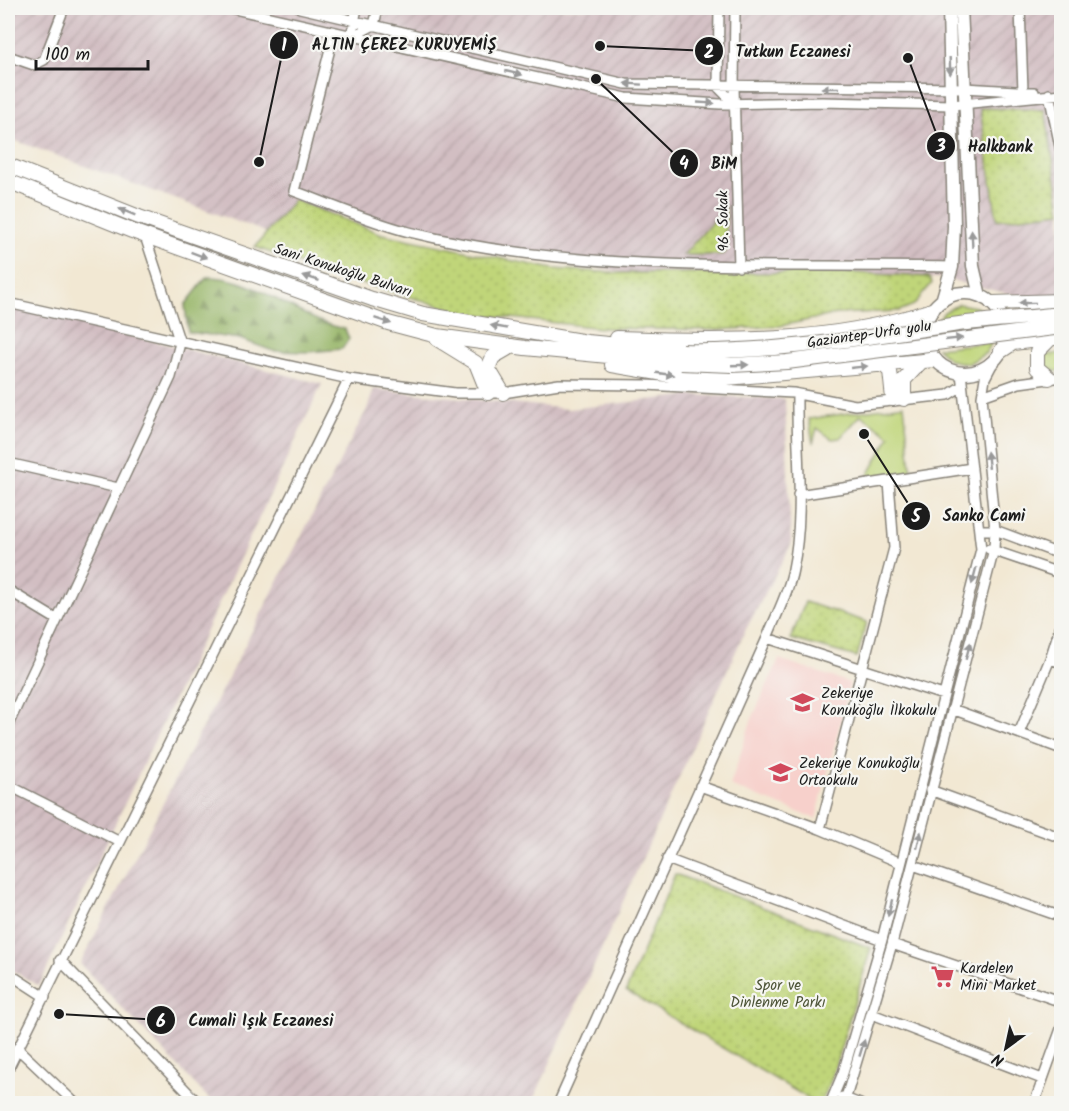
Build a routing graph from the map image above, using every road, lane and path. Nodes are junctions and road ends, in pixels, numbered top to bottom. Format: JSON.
{"nodes":[{"id":1,"x":64,"y":8,"type":"edge"},
{"id":2,"x":230,"y":8,"type":"edge"},
{"id":3,"x":300,"y":8,"type":"edge"},
{"id":4,"x":357,"y":8,"type":"edge"},
{"id":5,"x":378,"y":8,"type":"edge"},
{"id":6,"x":719,"y":8,"type":"edge"},
{"id":7,"x":735,"y":8,"type":"edge"},
{"id":8,"x":949,"y":8,"type":"edge"},
{"id":9,"x":961,"y":8,"type":"edge"},
{"id":10,"x":1020,"y":8,"type":"edge"},
{"id":11,"x":354,"y":20,"type":"junction"},
{"id":12,"x":374,"y":25,"type":"junction"},
{"id":13,"x":334,"y":33,"type":"junction"},
{"id":14,"x":351,"y":37,"type":"junction"},
{"id":15,"x":8,"y":56,"type":"edge"},
{"id":16,"x":718,"y":87,"type":"junction"},
{"id":17,"x":734,"y":87,"type":"junction"},
{"id":18,"x":857,"y":88,"type":"junction"},
{"id":19,"x":951,"y":88,"type":"junction"},
{"id":20,"x":964,"y":88,"type":"junction"},
{"id":21,"x":1023,"y":91,"type":"junction"},
{"id":22,"x":1049,"y":94,"type":"junction"},
{"id":23,"x":1062,"y":94,"type":"edge"},
{"id":24,"x":965,"y":102,"type":"junction"},
{"id":25,"x":857,"y":103,"type":"junction"},
{"id":26,"x":735,"y":104,"type":"junction"},
{"id":27,"x":952,"y":105,"type":"junction"},
{"id":28,"x":1062,"y":156,"type":"edge"},
{"id":29,"x":8,"y":165,"type":"edge"},
{"id":30,"x":8,"y":181,"type":"edge"},
{"id":31,"x":146,"y":236,"type":"junction"},
{"id":32,"x":739,"y":267,"type":"junction"},
{"id":33,"x":952,"y":267,"type":"junction"},
{"id":34,"x":986,"y":300,"type":"junction"},
{"id":35,"x":1062,"y":301,"type":"edge"},
{"id":36,"x":8,"y":303,"type":"edge"},
{"id":37,"x":937,"y":305,"type":"junction"},
{"id":38,"x":1062,"y":314,"type":"edge"},
{"id":39,"x":1062,"y":327,"type":"edge"},
{"id":40,"x":425,"y":333,"type":"junction"},
{"id":41,"x":536,"y":334,"type":"junction"},
{"id":42,"x":1056,"y":338,"type":"edge"},
{"id":43,"x":180,"y":343,"type":"junction"},
{"id":44,"x":518,"y":347,"type":"junction"},
{"id":45,"x":998,"y":356,"type":"junction"},
{"id":46,"x":682,"y":357,"type":"junction"},
{"id":47,"x":935,"y":360,"type":"junction"},
{"id":48,"x":920,"y":363,"type":"junction"},
{"id":49,"x":882,"y":364,"type":"junction"},
{"id":50,"x":961,"y":373,"type":"junction"},
{"id":51,"x":1055,"y":377,"type":"edge"},
{"id":52,"x":349,"y":379,"type":"junction"},
{"id":53,"x":962,"y":386,"type":"junction"},
{"id":54,"x":488,"y":393,"type":"junction"},
{"id":55,"x":503,"y":393,"type":"junction"},
{"id":56,"x":797,"y":394,"type":"junction"},
{"id":57,"x":982,"y":396,"type":"junction"},
{"id":58,"x":898,"y":399,"type":"junction"},
{"id":59,"x":8,"y":463,"type":"edge"},
{"id":60,"x":972,"y":468,"type":"junction"},
{"id":61,"x":889,"y":482,"type":"junction"},
{"id":62,"x":118,"y":488,"type":"junction"},
{"id":63,"x":798,"y":495,"type":"junction"},
{"id":64,"x":980,"y":530,"type":"junction"},
{"id":65,"x":995,"y":530,"type":"junction"},
{"id":66,"x":981,"y":549,"type":"junction"},
{"id":67,"x":994,"y":549,"type":"junction"},
{"id":68,"x":1062,"y":555,"type":"edge"},
{"id":69,"x":1062,"y":574,"type":"edge"},
{"id":70,"x":8,"y":590,"type":"edge"},
{"id":71,"x":56,"y":619,"type":"junction"},
{"id":72,"x":1062,"y":621,"type":"edge"},
{"id":73,"x":768,"y":638,"type":"junction"},
{"id":74,"x":1050,"y":659,"type":"junction"},
{"id":75,"x":1062,"y":663,"type":"edge"},
{"id":76,"x":863,"y":669,"type":"junction"},
{"id":77,"x":943,"y":695,"type":"junction"},
{"id":78,"x":952,"y":709,"type":"junction"},
{"id":79,"x":8,"y":725,"type":"edge"},
{"id":80,"x":1019,"y":733,"type":"junction"},
{"id":81,"x":1062,"y":749,"type":"edge"},
{"id":82,"x":8,"y":785,"type":"edge"},
{"id":83,"x":700,"y":786,"type":"junction"},
{"id":84,"x":930,"y":790,"type":"junction"},
{"id":85,"x":820,"y":829,"type":"junction"},
{"id":86,"x":1062,"y":838,"type":"edge"},
{"id":87,"x":118,"y":841,"type":"junction"},
{"id":88,"x":667,"y":859,"type":"junction"},
{"id":89,"x":901,"y":863,"type":"junction"},
{"id":90,"x":913,"y":865,"type":"junction"},
{"id":91,"x":1062,"y":917,"type":"edge"},
{"id":92,"x":882,"y":940,"type":"junction"},
{"id":93,"x":892,"y":944,"type":"junction"},
{"id":94,"x":60,"y":960,"type":"junction"},
{"id":95,"x":8,"y":973,"type":"edge"},
{"id":96,"x":45,"y":997,"type":"junction"},
{"id":97,"x":1062,"y":1002,"type":"edge"},
{"id":98,"x":872,"y":1014,"type":"junction"},
{"id":99,"x":1062,"y":1026,"type":"edge"},
{"id":100,"x":17,"y":1048,"type":"junction"},
{"id":101,"x":8,"y":1069,"type":"edge"},
{"id":102,"x":1042,"y":1079,"type":"junction"},
{"id":103,"x":832,"y":1099,"type":"edge"},
{"id":104,"x":845,"y":1101,"type":"edge"},
{"id":105,"x":197,"y":1103,"type":"edge"},
{"id":106,"x":76,"y":1104,"type":"edge"},
{"id":107,"x":558,"y":1104,"type":"edge"},
{"id":108,"x":860,"y":1104,"type":"edge"},
{"id":109,"x":1034,"y":1104,"type":"edge"}],
"edges":[{"from":1,"to":15,"type":"street"},
{"from":2,"to":13,"type":"street"},
{"from":3,"to":11,"type":"street"},
{"from":4,"to":11,"type":"street"},
{"from":5,"to":12,"type":"street"},
{"from":6,"to":16,"type":"street"},
{"from":7,"to":17,"type":"street","name":"96. Sokak"},
{"from":8,"to":19,"type":"main road","one_way":true},
{"from":9,"to":20,"type":"main road"},
{"from":10,"to":21,"type":"street"},
{"from":11,"to":12,"type":"street"},
{"from":11,"to":14,"type":"street"},
{"from":12,"to":14,"type":"street"},
{"from":16,"to":12,"type":"street","one_way":true},
{"from":13,"to":14,"type":"street"},
{"from":13,"to":32,"type":"street"},
{"from":14,"to":26,"type":"street","one_way":true},
{"from":16,"to":17,"type":"street"},
{"from":16,"to":26,"type":"street"},
{"from":18,"to":17,"type":"street","one_way":true},
{"from":17,"to":26,"type":"street","name":"96. Sokak"},
{"from":18,"to":19,"type":"street"},
{"from":18,"to":25,"type":"street"},
{"from":19,"to":20,"type":"street"},
{"from":19,"to":27,"type":"main road"},
{"from":20,"to":21,"type":"street"},
{"from":20,"to":24,"type":"main road"},
{"from":21,"to":22,"type":"street"},
{"from":22,"to":23,"type":"street"},
{"from":22,"to":24,"type":"street"},
{"from":22,"to":28,"type":"street"},
{"from":24,"to":27,"type":"street"},
{"from":34,"to":24,"type":"main road","one_way":true},
{"from":25,"to":26,"type":"street"},
{"from":25,"to":27,"type":"street"},
{"from":26,"to":32,"type":"street","name":"96. Sokak"},
{"from":27,"to":33,"type":"main road"},
{"from":41,"to":29,"type":"highway","name":"Sani Konukoğlu Bulvarı","one_way":true},
{"from":30,"to":31,"type":"highway"},
{"from":31,"to":40,"type":"highway","one_way":true},
{"from":31,"to":43,"type":"street"},
{"from":32,"to":33,"type":"street"},
{"from":33,"to":37,"type":"main road"},
{"from":35,"to":34,"type":"highway","one_way":true},
{"from":34,"to":37,"type":"main road"},
{"from":34,"to":45,"type":"main road"},
{"from":36,"to":43,"type":"street"},
{"from":37,"to":41,"type":"highway"},
{"from":37,"to":47,"type":"main road"},
{"from":38,"to":46,"type":"highway","name":"Gaziantep-Urfa yolu","bridge":true},
{"from":46,"to":39,"type":"highway","name":"Gaziantep-Urfa yolu","one_way":true,"bridge":true},
{"from":40,"to":44,"type":"highway"},
{"from":40,"to":54,"type":"highway"},
{"from":41,"to":46,"type":"highway","name":"Sani Konukoğlu Bulvarı"},
{"from":42,"to":45,"type":"highway"},
{"from":42,"to":51,"type":"highway"},
{"from":43,"to":52,"type":"street"},
{"from":43,"to":62,"type":"street"},
{"from":44,"to":46,"type":"highway"},
{"from":44,"to":49,"type":"highway","one_way":true},
{"from":44,"to":55,"type":"highway"},
{"from":45,"to":50,"type":"main road"},
{"from":45,"to":57,"type":"street"},
{"from":47,"to":48,"type":"highway"},
{"from":47,"to":50,"type":"main road"},
{"from":48,"to":49,"type":"highway"},
{"from":48,"to":58,"type":"highway"},
{"from":49,"to":58,"type":"highway"},
{"from":50,"to":53,"type":"street"},
{"from":51,"to":57,"type":"street"},
{"from":52,"to":54,"type":"street"},
{"from":52,"to":87,"type":"street"},
{"from":53,"to":58,"type":"street"},
{"from":53,"to":60,"type":"street"},
{"from":54,"to":55,"type":"street"},
{"from":55,"to":56,"type":"street"},
{"from":56,"to":58,"type":"street"},
{"from":56,"to":63,"type":"street"},
{"from":65,"to":57,"type":"street","one_way":true},
{"from":59,"to":62,"type":"street"},
{"from":60,"to":61,"type":"street"},
{"from":60,"to":64,"type":"street"},
{"from":61,"to":63,"type":"street"},
{"from":61,"to":76,"type":"street"},
{"from":62,"to":71,"type":"street"},
{"from":63,"to":73,"type":"street"},
{"from":64,"to":65,"type":"street"},
{"from":64,"to":66,"type":"street"},
{"from":65,"to":67,"type":"street"},
{"from":65,"to":68,"type":"street"},
{"from":66,"to":67,"type":"street"},
{"from":66,"to":77,"type":"street","one_way":true},
{"from":67,"to":69,"type":"street"},
{"from":78,"to":67,"type":"street","one_way":true},
{"from":70,"to":71,"type":"street"},
{"from":71,"to":79,"type":"street"},
{"from":72,"to":74,"type":"street"},
{"from":73,"to":76,"type":"street"},
{"from":73,"to":83,"type":"street"},
{"from":74,"to":75,"type":"street"},
{"from":74,"to":80,"type":"street"},
{"from":76,"to":77,"type":"street"},
{"from":76,"to":85,"type":"street"},
{"from":77,"to":89,"type":"street"},
{"from":78,"to":80,"type":"street"},
{"from":78,"to":84,"type":"street"},
{"from":80,"to":81,"type":"street"},
{"from":82,"to":87,"type":"street"},
{"from":83,"to":85,"type":"street"},
{"from":83,"to":88,"type":"street"},
{"from":84,"to":86,"type":"street"},
{"from":90,"to":84,"type":"street","one_way":true},
{"from":85,"to":89,"type":"street"},
{"from":87,"to":94,"type":"street"},
{"from":88,"to":92,"type":"street"},
{"from":88,"to":107,"type":"street"},
{"from":89,"to":92,"type":"street","one_way":true},
{"from":90,"to":91,"type":"street"},
{"from":90,"to":93,"type":"street"},
{"from":92,"to":103,"type":"street"},
{"from":93,"to":97,"type":"street"},
{"from":93,"to":98,"type":"street"},
{"from":94,"to":96,"type":"street"},
{"from":94,"to":105,"type":"street"},
{"from":95,"to":96,"type":"street"},
{"from":96,"to":100,"type":"street"},
{"from":98,"to":102,"type":"street"},
{"from":104,"to":98,"type":"street","one_way":true},
{"from":99,"to":102,"type":"street"},
{"from":100,"to":101,"type":"street"},
{"from":100,"to":106,"type":"street"},
{"from":102,"to":109,"type":"street"},
{"from":103,"to":104,"type":"street"},
{"from":104,"to":108,"type":"street"}]}
